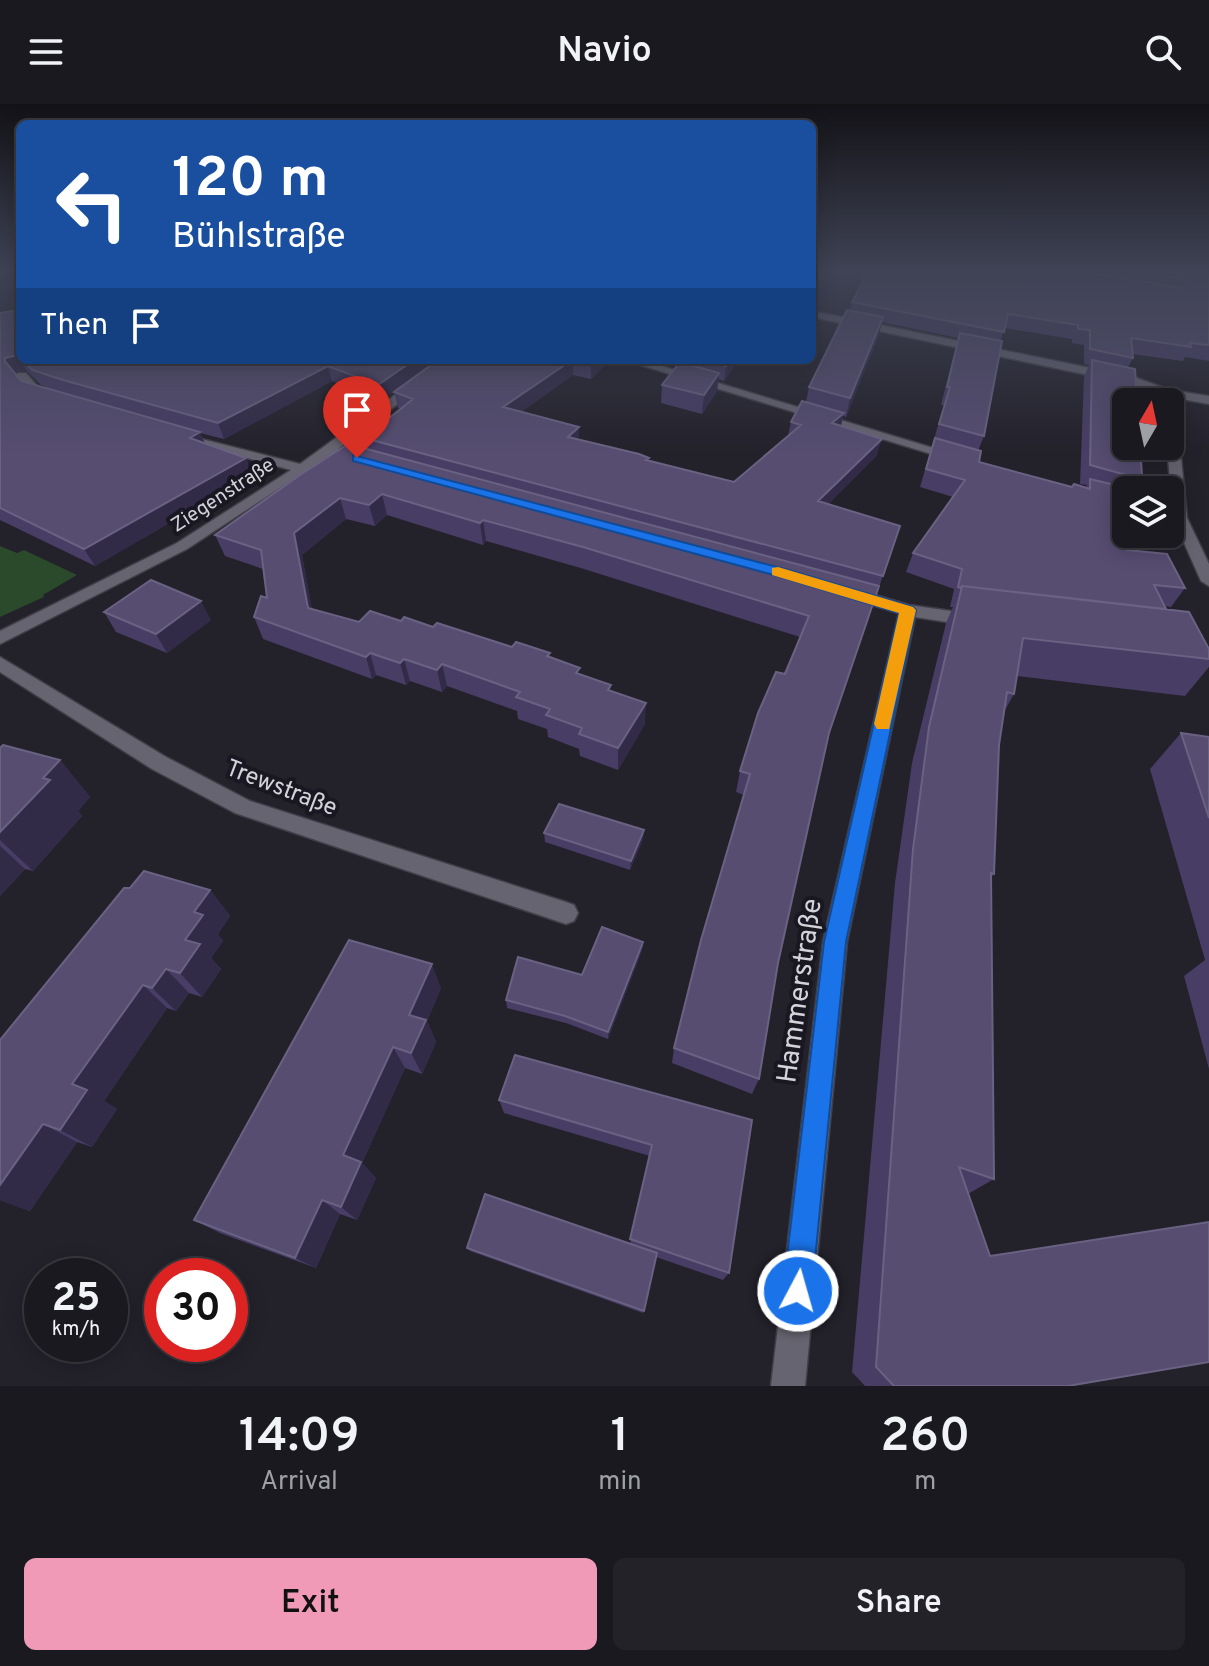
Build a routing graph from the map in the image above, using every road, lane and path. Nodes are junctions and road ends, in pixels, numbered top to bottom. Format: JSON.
{"nodes":[{"id":1,"x":902,"y":333,"type":"edge"},
{"id":2,"x":445,"y":364,"type":"edge"},
{"id":3,"x":644,"y":364,"type":"edge"},
{"id":4,"x":22,"y":375,"type":"edge"},
{"id":5,"x":1146,"y":388,"type":"edge"},
{"id":6,"x":1209,"y":400,"type":"edge"},
{"id":7,"x":1184,"y":401,"type":"edge"},
{"id":8,"x":66,"y":402,"type":"edge"},
{"id":9,"x":169,"y":432,"type":"edge"},
{"id":10,"x":327,"y":450,"type":"junction"},
{"id":11,"x":973,"y":461,"type":"edge"},
{"id":12,"x":372,"y":462,"type":"edge"},
{"id":13,"x":302,"y":469,"type":"junction"},
{"id":14,"x":1184,"y":533,"type":"edge"},
{"id":15,"x":1209,"y":581,"type":"edge"},
{"id":16,"x":828,"y":586,"type":"edge"},
{"id":17,"x":908,"y":610,"type":"junction"},
{"id":18,"x":982,"y":621,"type":"edge"},
{"id":19,"x":0,"y":638,"type":"edge"},
{"id":20,"x":0,"y":663,"type":"edge"},
{"id":21,"x":566,"y":913,"type":"dead end"},
{"id":22,"x":788,"y":1386,"type":"edge"}],
"edges":[{"from":1,"to":5,"type":"street"},
{"from":2,"to":10,"type":"street","name":"Ziegenstraße"},
{"from":3,"to":11,"type":"street"},
{"from":4,"to":8,"type":"street"},
{"from":6,"to":7,"type":"street"},
{"from":9,"to":13,"type":"street"},
{"from":10,"to":12,"type":"street"},
{"from":10,"to":13,"type":"street","name":"Ziegenstraße"},
{"from":13,"to":19,"type":"street","name":"Ziegenstraße"},
{"from":14,"to":15,"type":"street"},
{"from":16,"to":17,"type":"street"},
{"from":17,"to":18,"type":"street"},
{"from":17,"to":22,"type":"street","name":"Hammerstraße"},
{"from":20,"to":21,"type":"street","name":"Trewstraße"}]}
